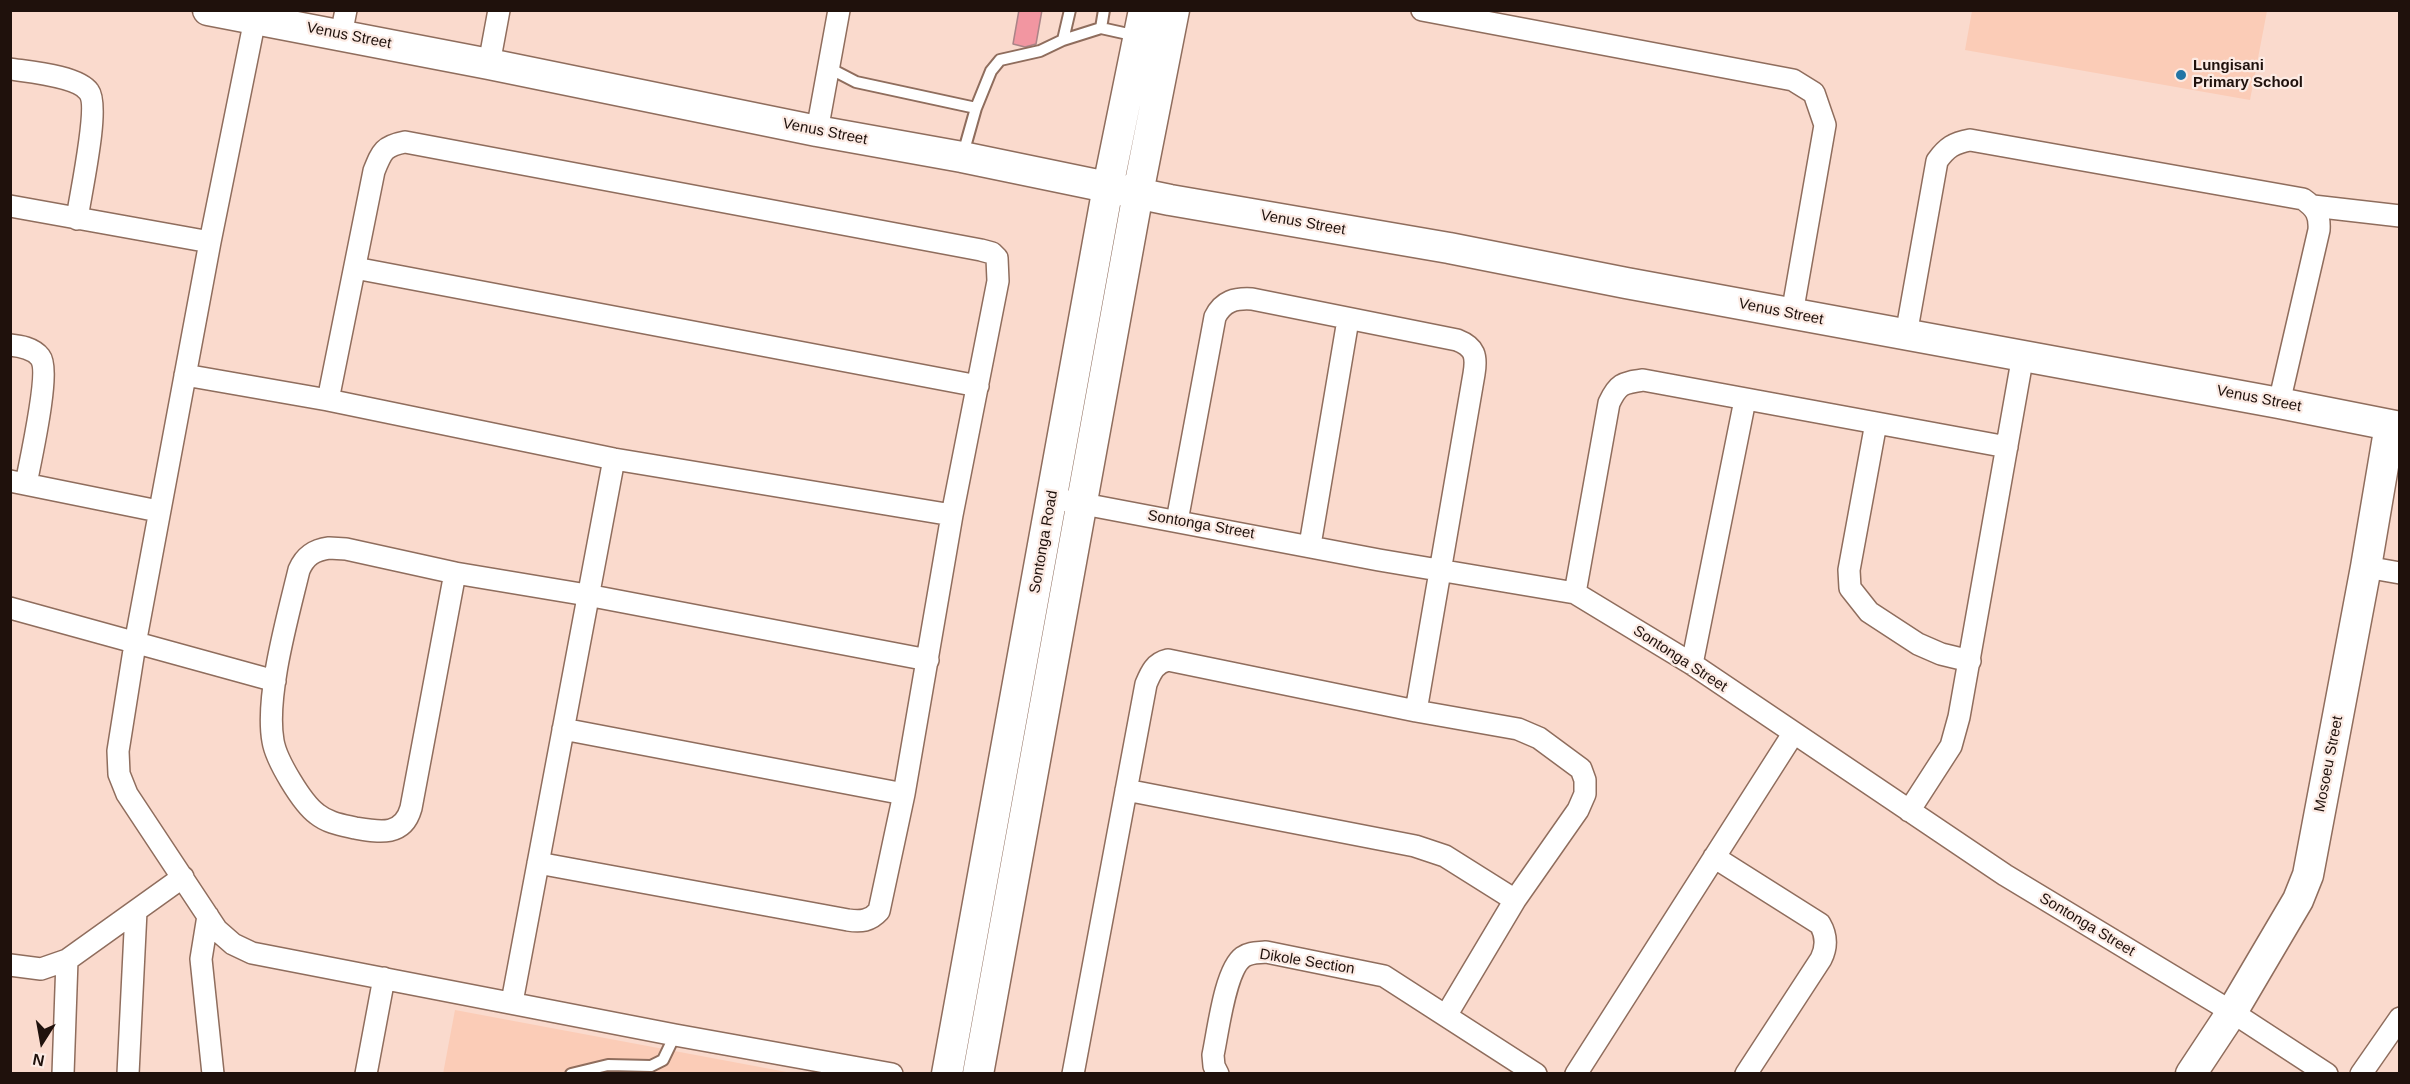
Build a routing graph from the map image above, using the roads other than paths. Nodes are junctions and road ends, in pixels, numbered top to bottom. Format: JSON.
{"nodes":[{"id":1,"x":208,"y":10,"type":"edge"},
{"id":2,"x":499,"y":10,"type":"edge"},
{"id":3,"x":839,"y":10,"type":"edge"},
{"id":4,"x":1070,"y":10,"type":"edge"},
{"id":5,"x":1104,"y":10,"type":"edge"},
{"id":6,"x":1174,"y":10,"type":"edge"},
{"id":7,"x":1422,"y":10,"type":"edge"},
{"id":8,"x":255,"y":19,"type":"junction"},
{"id":9,"x":344,"y":23,"type":"edge"},
{"id":10,"x":1141,"y":23,"type":"edge"},
{"id":11,"x":1101,"y":28,"type":"junction"},
{"id":12,"x":1063,"y":40,"type":"junction"},
{"id":13,"x":489,"y":64,"type":"junction"},
{"id":14,"x":829,"y":68,"type":"junction"},
{"id":15,"x":10,"y":69,"type":"edge"},
{"id":16,"x":976,"y":108,"type":"junction"},
{"id":17,"x":817,"y":131,"type":"junction"},
{"id":18,"x":962,"y":158,"type":"junction"},
{"id":19,"x":1108,"y":187,"type":"junction"},
{"id":20,"x":1138,"y":193,"type":"junction"},
{"id":21,"x":10,"y":206,"type":"edge"},
{"id":22,"x":2313,"y":206,"type":"junction"},
{"id":23,"x":2400,"y":216,"type":"edge"},
{"id":24,"x":77,"y":219,"type":"junction"},
{"id":25,"x":210,"y":242,"type":"junction"},
{"id":26,"x":355,"y":268,"type":"junction"},
{"id":27,"x":1792,"y":314,"type":"junction"},
{"id":28,"x":1348,"y":320,"type":"junction"},
{"id":29,"x":1906,"y":335,"type":"junction"},
{"id":30,"x":10,"y":345,"type":"edge"},
{"id":31,"x":2023,"y":355,"type":"junction"},
{"id":32,"x":185,"y":375,"type":"junction"},
{"id":33,"x":978,"y":386,"type":"junction"},
{"id":34,"x":328,"y":400,"type":"junction"},
{"id":35,"x":1745,"y":400,"type":"junction"},
{"id":36,"x":2279,"y":403,"type":"junction"},
{"id":37,"x":1876,"y":423,"type":"junction"},
{"id":38,"x":2395,"y":426,"type":"edge"},
{"id":39,"x":2007,"y":447,"type":"junction"},
{"id":40,"x":614,"y":459,"type":"junction"},
{"id":41,"x":18,"y":483,"type":"edge"},
{"id":42,"x":1052,"y":498,"type":"junction"},
{"id":43,"x":1083,"y":503,"type":"junction"},
{"id":44,"x":158,"y":511,"type":"junction"},
{"id":45,"x":952,"y":515,"type":"junction"},
{"id":46,"x":1177,"y":521,"type":"junction"},
{"id":47,"x":1310,"y":545,"type":"junction"},
{"id":48,"x":2366,"y":567,"type":"junction"},
{"id":49,"x":1442,"y":569,"type":"junction"},
{"id":50,"x":455,"y":573,"type":"junction"},
{"id":51,"x":2400,"y":573,"type":"edge"},
{"id":52,"x":1575,"y":593,"type":"junction"},
{"id":53,"x":586,"y":595,"type":"junction"},
{"id":54,"x":10,"y":608,"type":"edge"},
{"id":55,"x":135,"y":644,"type":"junction"},
{"id":56,"x":928,"y":660,"type":"junction"},
{"id":57,"x":1970,"y":661,"type":"junction"},
{"id":58,"x":1692,"y":664,"type":"junction"},
{"id":59,"x":275,"y":681,"type":"junction"},
{"id":60,"x":1416,"y":711,"type":"junction"},
{"id":61,"x":563,"y":729,"type":"junction"},
{"id":62,"x":1793,"y":734,"type":"junction"},
{"id":63,"x":1126,"y":790,"type":"junction"},
{"id":64,"x":904,"y":794,"type":"junction"},
{"id":65,"x":1909,"y":811,"type":"junction"},
{"id":66,"x":1714,"y":857,"type":"junction"},
{"id":67,"x":538,"y":863,"type":"junction"},
{"id":68,"x":183,"y":877,"type":"junction"},
{"id":69,"x":1515,"y":900,"type":"junction"},
{"id":70,"x":136,"y":911,"type":"junction"},
{"id":71,"x":208,"y":916,"type":"junction"},
{"id":72,"x":67,"y":960,"type":"junction"},
{"id":73,"x":10,"y":965,"type":"edge"},
{"id":74,"x":384,"y":978,"type":"junction"},
{"id":75,"x":512,"y":1002,"type":"junction"},
{"id":76,"x":2232,"y":1012,"type":"junction"},
{"id":77,"x":1447,"y":1014,"type":"junction"},
{"id":78,"x":2400,"y":1018,"type":"edge"},
{"id":79,"x":675,"y":1035,"type":"junction"},
{"id":80,"x":63,"y":1074,"type":"edge"},
{"id":81,"x":128,"y":1074,"type":"edge"},
{"id":82,"x":213,"y":1074,"type":"edge"},
{"id":83,"x":366,"y":1074,"type":"edge"},
{"id":84,"x":571,"y":1074,"type":"edge"},
{"id":85,"x":892,"y":1074,"type":"edge"},
{"id":86,"x":947,"y":1074,"type":"edge"},
{"id":87,"x":978,"y":1074,"type":"edge"},
{"id":88,"x":1073,"y":1074,"type":"edge"},
{"id":89,"x":1218,"y":1074,"type":"edge"},
{"id":90,"x":1536,"y":1074,"type":"edge"},
{"id":91,"x":1576,"y":1074,"type":"edge"},
{"id":92,"x":1746,"y":1074,"type":"edge"},
{"id":93,"x":2191,"y":1074,"type":"edge"},
{"id":94,"x":2327,"y":1074,"type":"edge"},
{"id":95,"x":2361,"y":1074,"type":"edge"}],
"edges":[{"from":1,"to":8,"type":"street","name":"Venus Street"},
{"from":2,"to":13,"type":"street"},
{"from":3,"to":14,"type":"street"},
{"from":4,"to":12,"type":"lane"},
{"from":5,"to":11,"type":"lane"},
{"from":6,"to":20,"type":"street","name":"Sontonga Road"},
{"from":7,"to":27,"type":"street"},
{"from":8,"to":9,"type":"street","name":"Venus Street"},
{"from":8,"to":25,"type":"street"},
{"from":9,"to":13,"type":"street","name":"Venus Street"},
{"from":10,"to":11,"type":"lane"},
{"from":10,"to":19,"type":"street","name":"Sontonga Road"},
{"from":11,"to":12,"type":"lane"},
{"from":12,"to":16,"type":"lane"},
{"from":13,"to":17,"type":"street","name":"Venus Street"},
{"from":14,"to":16,"type":"lane"},
{"from":14,"to":17,"type":"street"},
{"from":15,"to":24,"type":"street"},
{"from":16,"to":18,"type":"lane"},
{"from":17,"to":18,"type":"street","name":"Venus Street"},
{"from":18,"to":19,"type":"street","name":"Venus Street"},
{"from":19,"to":20,"type":"street","name":"Venus Street"},
{"from":19,"to":42,"type":"street","name":"Sontonga Road"},
{"from":20,"to":27,"type":"street","name":"Venus Street"},
{"from":20,"to":43,"type":"street","name":"Sontonga Road"},
{"from":21,"to":24,"type":"street"},
{"from":22,"to":23,"type":"street"},
{"from":22,"to":29,"type":"street"},
{"from":22,"to":36,"type":"street"},
{"from":24,"to":25,"type":"street"},
{"from":25,"to":32,"type":"street"},
{"from":26,"to":33,"type":"street"},
{"from":26,"to":33,"type":"street"},
{"from":26,"to":34,"type":"street"},
{"from":27,"to":29,"type":"street","name":"Venus Street"},
{"from":28,"to":46,"type":"street"},
{"from":28,"to":47,"type":"street"},
{"from":28,"to":49,"type":"street"},
{"from":29,"to":31,"type":"street","name":"Venus Street"},
{"from":30,"to":41,"type":"street"},
{"from":31,"to":36,"type":"street","name":"Venus Street"},
{"from":31,"to":39,"type":"street"},
{"from":32,"to":34,"type":"street"},
{"from":32,"to":44,"type":"street"},
{"from":33,"to":45,"type":"street"},
{"from":34,"to":40,"type":"street"},
{"from":35,"to":37,"type":"street"},
{"from":35,"to":52,"type":"street"},
{"from":35,"to":58,"type":"street"},
{"from":36,"to":38,"type":"street","name":"Venus Street"},
{"from":37,"to":39,"type":"street"},
{"from":37,"to":57,"type":"street"},
{"from":38,"to":48,"type":"street","name":"Mosoeu Street"},
{"from":39,"to":57,"type":"street"},
{"from":40,"to":45,"type":"street"},
{"from":40,"to":53,"type":"street"},
{"from":41,"to":44,"type":"street"},
{"from":42,"to":43,"type":"street","name":"Sontonga Street"},
{"from":42,"to":86,"type":"street","name":"Sontonga Road"},
{"from":43,"to":46,"type":"street","name":"Sontonga Street"},
{"from":43,"to":87,"type":"street","name":"Sontonga Road"},
{"from":44,"to":55,"type":"street"},
{"from":45,"to":56,"type":"street"},
{"from":46,"to":47,"type":"street","name":"Sontonga Street"},
{"from":47,"to":49,"type":"street","name":"Sontonga Street"},
{"from":48,"to":51,"type":"street"},
{"from":48,"to":76,"type":"street","name":"Mosoeu Street"},
{"from":49,"to":52,"type":"street","name":"Sontonga Street"},
{"from":49,"to":60,"type":"street"},
{"from":50,"to":53,"type":"street"},
{"from":50,"to":59,"type":"street"},
{"from":50,"to":59,"type":"street"},
{"from":52,"to":58,"type":"street","name":"Sontonga Street"},
{"from":53,"to":56,"type":"street"},
{"from":53,"to":61,"type":"street"},
{"from":54,"to":55,"type":"street"},
{"from":55,"to":59,"type":"street"},
{"from":55,"to":68,"type":"street"},
{"from":56,"to":64,"type":"street"},
{"from":57,"to":65,"type":"street"},
{"from":58,"to":62,"type":"street","name":"Sontonga Street"},
{"from":60,"to":63,"type":"street"},
{"from":60,"to":69,"type":"street"},
{"from":61,"to":64,"type":"street"},
{"from":61,"to":67,"type":"street"},
{"from":62,"to":65,"type":"street","name":"Sontonga Street"},
{"from":62,"to":66,"type":"street"},
{"from":63,"to":69,"type":"street"},
{"from":63,"to":88,"type":"street"},
{"from":64,"to":67,"type":"street"},
{"from":65,"to":76,"type":"street","name":"Sontonga Street"},
{"from":66,"to":91,"type":"street"},
{"from":66,"to":92,"type":"street"},
{"from":67,"to":75,"type":"street"},
{"from":68,"to":70,"type":"street"},
{"from":68,"to":71,"type":"street"},
{"from":69,"to":77,"type":"street"},
{"from":70,"to":72,"type":"street"},
{"from":70,"to":81,"type":"street"},
{"from":71,"to":74,"type":"street"},
{"from":71,"to":82,"type":"street"},
{"from":72,"to":73,"type":"street"},
{"from":72,"to":80,"type":"street"},
{"from":74,"to":75,"type":"street"},
{"from":74,"to":83,"type":"street"},
{"from":75,"to":79,"type":"street"},
{"from":76,"to":93,"type":"street","name":"Mosoeu Street"},
{"from":76,"to":94,"type":"street","name":"Sontonga Street"},
{"from":77,"to":89,"type":"street","name":"Dikole Section"},
{"from":77,"to":90,"type":"street","name":"Dikole Section"},
{"from":78,"to":95,"type":"street"},
{"from":79,"to":84,"type":"lane"},
{"from":79,"to":85,"type":"street"}]}
